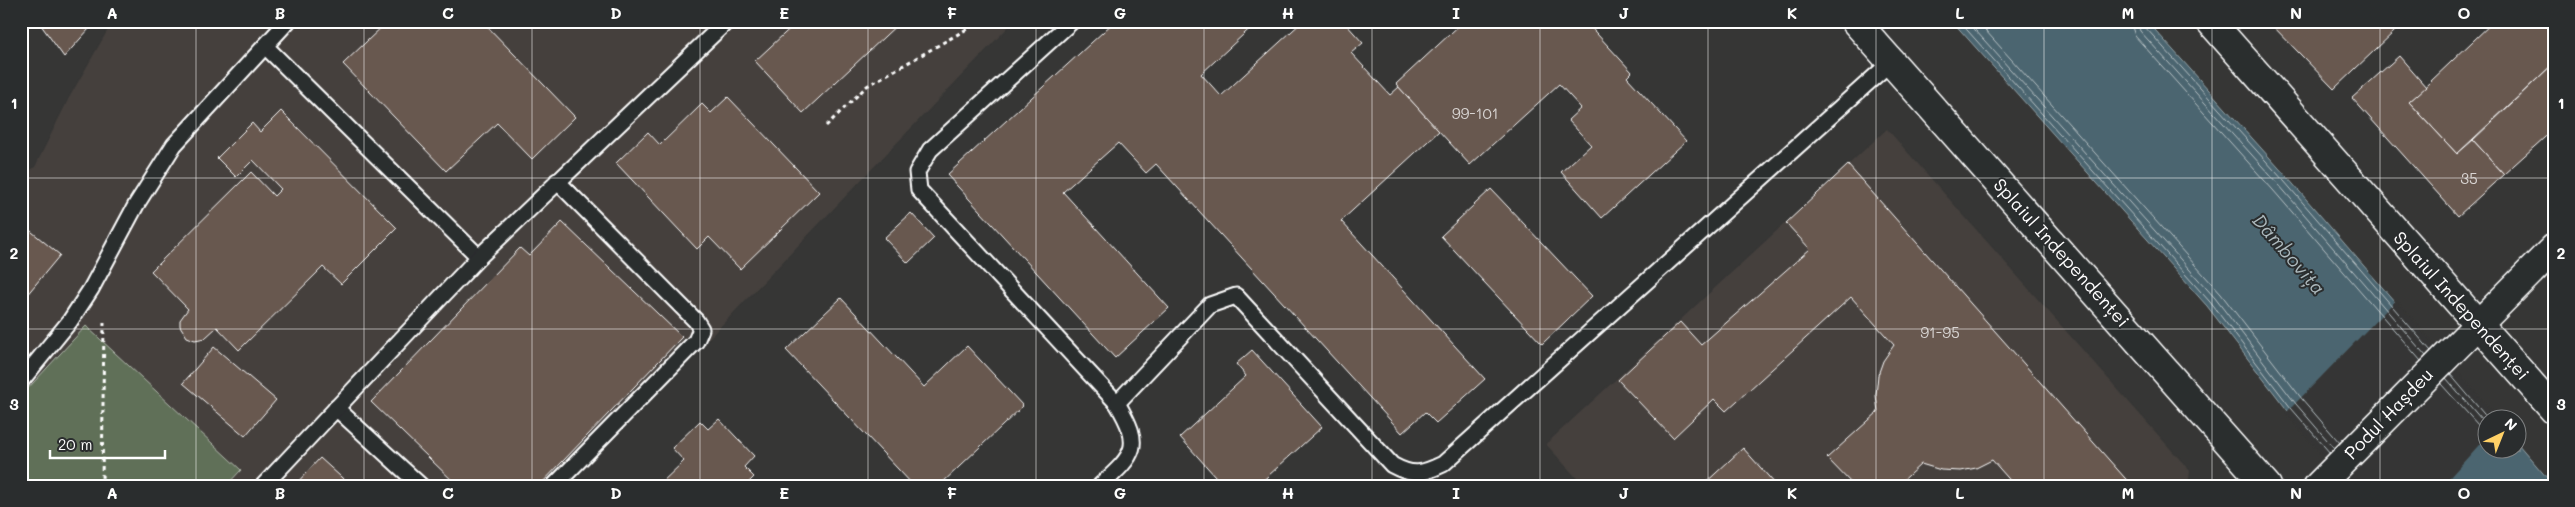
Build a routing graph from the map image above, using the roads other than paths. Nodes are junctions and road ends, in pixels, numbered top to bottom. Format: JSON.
{"nodes":[{"id":1,"x":288,"y":21,"type":"edge"},
{"id":2,"x":726,"y":21,"type":"edge"},
{"id":3,"x":1072,"y":21,"type":"edge"},
{"id":4,"x":1855,"y":21,"type":"edge"},
{"id":5,"x":2210,"y":21,"type":"edge"},
{"id":6,"x":265,"y":46,"type":"junction"},
{"id":7,"x":1891,"y":62,"type":"junction"},
{"id":8,"x":557,"y":181,"type":"junction"},
{"id":9,"x":2554,"y":248,"type":"edge"},
{"id":10,"x":479,"y":256,"type":"junction"},
{"id":11,"x":2477,"y":323,"type":"junction"},
{"id":12,"x":21,"y":381,"type":"edge"},
{"id":13,"x":1117,"y":403,"type":"junction"},
{"id":14,"x":336,"y":408,"type":"junction"},
{"id":15,"x":2554,"y":410,"type":"edge"},
{"id":16,"x":2323,"y":481,"type":"edge"},
{"id":17,"x":263,"y":486,"type":"edge"},
{"id":18,"x":421,"y":486,"type":"edge"},
{"id":19,"x":554,"y":486,"type":"edge"},
{"id":20,"x":1100,"y":486,"type":"edge"},
{"id":21,"x":2267,"y":486,"type":"edge"}],
"edges":[{"from":1,"to":6,"type":"lane"},
{"from":2,"to":8,"type":"lane"},
{"from":3,"to":13,"type":"lane"},
{"from":4,"to":7,"type":"main road","name":"Splaiul Independenței"},
{"from":5,"to":11,"type":"main road","name":"Splaiul Independenței"},
{"from":6,"to":10,"type":"lane"},
{"from":6,"to":12,"type":"lane"},
{"from":7,"to":13,"type":"lane"},
{"from":7,"to":21,"type":"main road","name":"Splaiul Independenței"},
{"from":8,"to":10,"type":"lane"},
{"from":8,"to":19,"type":"lane"},
{"from":9,"to":11,"type":"main road","name":"Podul Hașdeu"},
{"from":10,"to":14,"type":"lane"},
{"from":11,"to":15,"type":"main road","name":"Splaiul Independenței"},
{"from":11,"to":16,"type":"main road","name":"Podul Hașdeu"},
{"from":13,"to":20,"type":"lane"},
{"from":14,"to":17,"type":"lane"},
{"from":14,"to":18,"type":"lane"}]}
